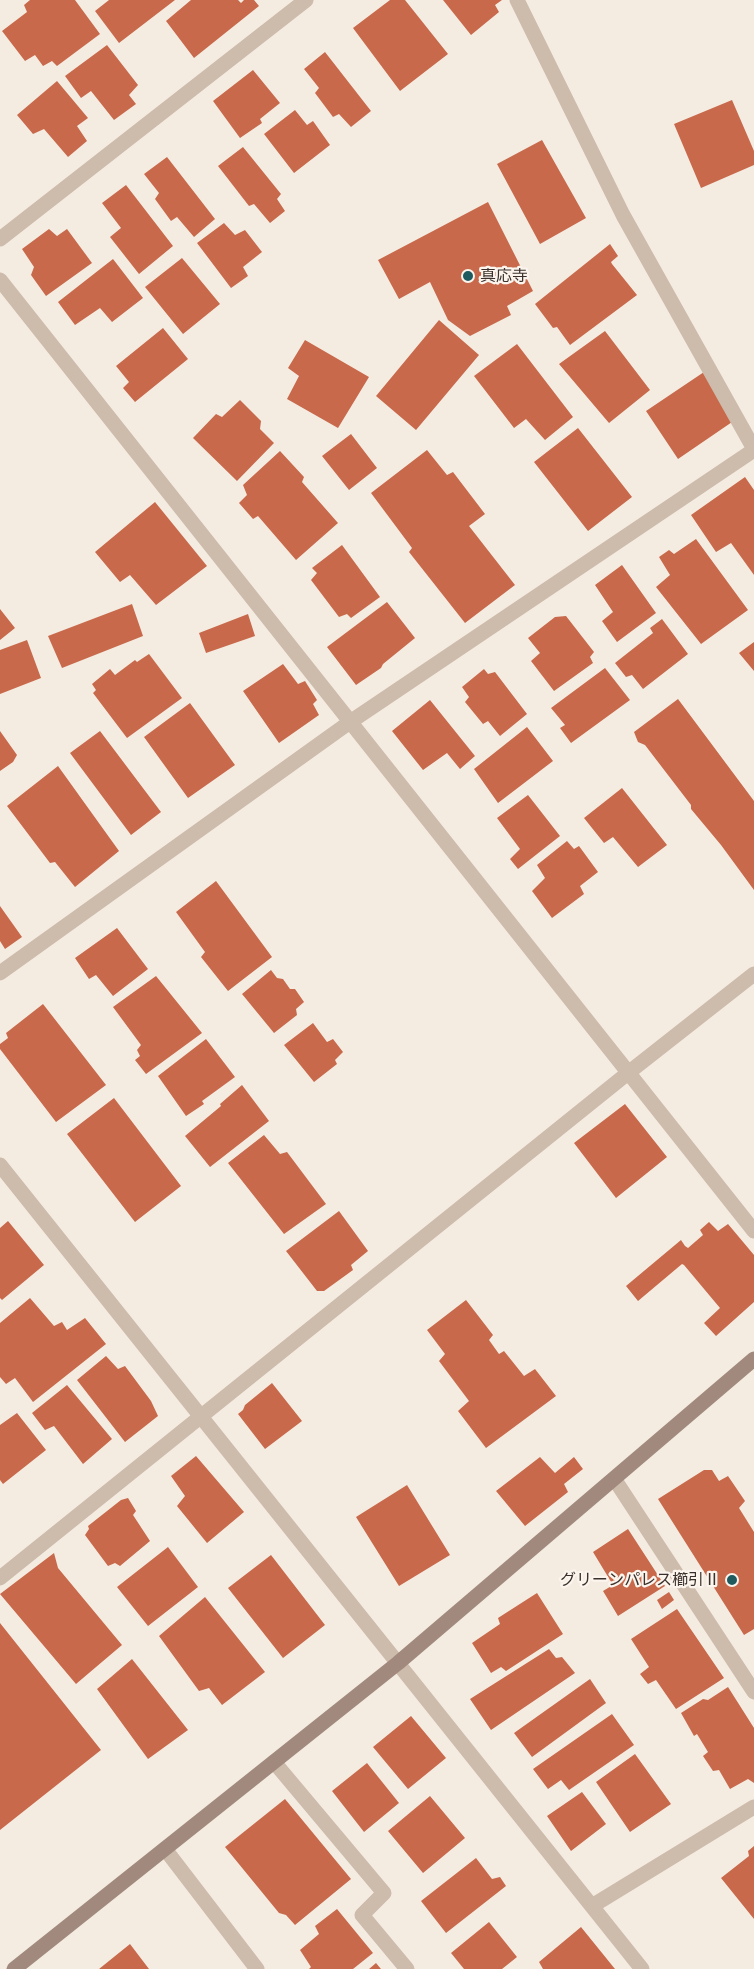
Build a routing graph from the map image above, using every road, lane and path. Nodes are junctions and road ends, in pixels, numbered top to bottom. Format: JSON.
{"nodes":[{"id":1,"x":306,"y":0,"type":"edge"},
{"id":2,"x":517,"y":0,"type":"edge"},
{"id":3,"x":0,"y":239,"type":"edge"},
{"id":4,"x":0,"y":280,"type":"edge"},
{"id":5,"x":754,"y":449,"type":"edge"},
{"id":6,"x":350,"y":722,"type":"junction"},
{"id":7,"x":0,"y":974,"type":"edge"},
{"id":8,"x":754,"y":974,"type":"edge"},
{"id":9,"x":628,"y":1072,"type":"junction"},
{"id":10,"x":0,"y":1165,"type":"edge"},
{"id":11,"x":754,"y":1231,"type":"edge"},
{"id":12,"x":754,"y":1359,"type":"edge"},
{"id":13,"x":200,"y":1416,"type":"junction"},
{"id":14,"x":615,"y":1480,"type":"junction"},
{"id":15,"x":0,"y":1578,"type":"edge"},
{"id":16,"x":398,"y":1663,"type":"junction"},
{"id":17,"x":754,"y":1692,"type":"edge"},
{"id":18,"x":274,"y":1762,"type":"junction"},
{"id":19,"x":754,"y":1807,"type":"edge"},
{"id":20,"x":165,"y":1849,"type":"junction"},
{"id":21,"x":592,"y":1906,"type":"junction"},
{"id":22,"x":14,"y":1969,"type":"edge"},
{"id":23,"x":256,"y":1969,"type":"edge"},
{"id":24,"x":407,"y":1969,"type":"edge"},
{"id":25,"x":642,"y":1969,"type":"edge"}],
"edges":[{"from":1,"to":3,"type":"street"},
{"from":2,"to":5,"type":"street"},
{"from":4,"to":6,"type":"street"},
{"from":5,"to":6,"type":"street"},
{"from":6,"to":7,"type":"street"},
{"from":6,"to":9,"type":"street"},
{"from":8,"to":9,"type":"street"},
{"from":9,"to":11,"type":"street"},
{"from":9,"to":13,"type":"street"},
{"from":10,"to":13,"type":"street"},
{"from":12,"to":14,"type":"street"},
{"from":13,"to":15,"type":"street"},
{"from":13,"to":16,"type":"street"},
{"from":14,"to":16,"type":"street"},
{"from":14,"to":17,"type":"street"},
{"from":16,"to":18,"type":"street"},
{"from":16,"to":21,"type":"street"},
{"from":18,"to":20,"type":"street"},
{"from":18,"to":24,"type":"street"},
{"from":19,"to":21,"type":"street"},
{"from":20,"to":22,"type":"street"},
{"from":20,"to":23,"type":"street"},
{"from":21,"to":25,"type":"street"}]}
